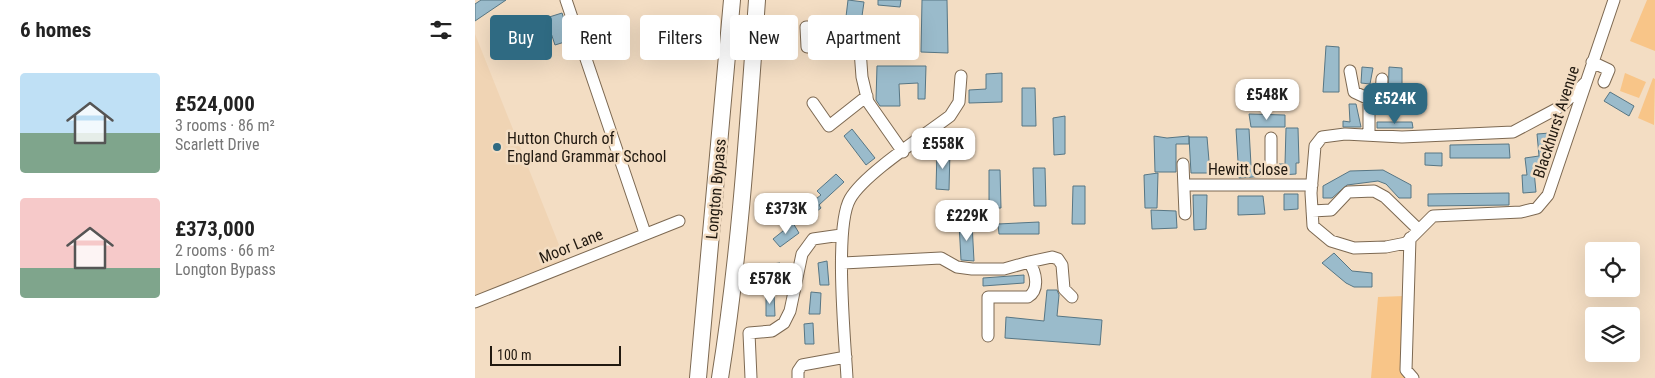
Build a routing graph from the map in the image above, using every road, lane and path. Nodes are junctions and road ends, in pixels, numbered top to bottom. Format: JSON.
{"nodes":[{"id":1,"x":566,"y":0,"type":"edge"},
{"id":2,"x":732,"y":0,"type":"edge"},
{"id":3,"x":757,"y":0,"type":"edge"},
{"id":4,"x":1615,"y":0,"type":"edge"},
{"id":5,"x":808,"y":27,"type":"edge"},
{"id":6,"x":808,"y":47,"type":"edge"},
{"id":7,"x":861,"y":60,"type":"edge"},
{"id":8,"x":1592,"y":62,"type":"junction"},
{"id":9,"x":1350,"y":71,"type":"dead end"},
{"id":10,"x":961,"y":76,"type":"dead end"},
{"id":11,"x":1382,"y":79,"type":"dead end"},
{"id":12,"x":1604,"y":82,"type":"dead end"},
{"id":13,"x":1585,"y":83,"type":"junction"},
{"id":14,"x":867,"y":96,"type":"junction"},
{"id":15,"x":1369,"y":99,"type":"junction"},
{"id":16,"x":813,"y":103,"type":"dead end"},
{"id":17,"x":1369,"y":135,"type":"junction"},
{"id":18,"x":1271,"y":138,"type":"dead end"},
{"id":19,"x":903,"y":152,"type":"junction"},
{"id":20,"x":1183,"y":164,"type":"dead end"},
{"id":21,"x":1272,"y":175,"type":"junction"},
{"id":22,"x":1184,"y":185,"type":"junction"},
{"id":23,"x":1312,"y":185,"type":"junction"},
{"id":24,"x":1312,"y":211,"type":"junction"},
{"id":25,"x":1185,"y":214,"type":"dead end"},
{"id":26,"x":679,"y":221,"type":"dead end"},
{"id":27,"x":645,"y":233,"type":"junction"},
{"id":28,"x":1415,"y":234,"type":"junction"},
{"id":29,"x":841,"y":235,"type":"junction"},
{"id":30,"x":1029,"y":262,"type":"junction"},
{"id":31,"x":843,"y":263,"type":"junction"},
{"id":32,"x":1072,"y":297,"type":"dead end"},
{"id":33,"x":475,"y":302,"type":"edge"},
{"id":34,"x":988,"y":336,"type":"dead end"},
{"id":35,"x":846,"y":357,"type":"junction"},
{"id":36,"x":698,"y":378,"type":"edge"},
{"id":37,"x":720,"y":378,"type":"edge"},
{"id":38,"x":751,"y":378,"type":"edge"},
{"id":39,"x":798,"y":378,"type":"edge"},
{"id":40,"x":847,"y":378,"type":"edge"},
{"id":41,"x":1413,"y":378,"type":"edge"}],
"edges":[{"from":1,"to":27,"type":"street"},
{"from":2,"to":36,"type":"highway","name":"Longton Bypass"},
{"from":3,"to":37,"type":"highway","name":"Longton Bypass"},
{"from":4,"to":8,"type":"street","name":"Blackhurst Avenue"},
{"from":5,"to":6,"type":"street"},
{"from":7,"to":14,"type":"street"},
{"from":8,"to":12,"type":"street"},
{"from":8,"to":13,"type":"street","name":"Blackhurst Avenue"},
{"from":9,"to":15,"type":"street"},
{"from":10,"to":19,"type":"street"},
{"from":11,"to":15,"type":"street"},
{"from":13,"to":17,"type":"street"},
{"from":13,"to":28,"type":"street","name":"Blackhurst Avenue"},
{"from":14,"to":16,"type":"street"},
{"from":14,"to":19,"type":"street"},
{"from":15,"to":17,"type":"street"},
{"from":17,"to":23,"type":"street"},
{"from":18,"to":21,"type":"street"},
{"from":19,"to":29,"type":"street"},
{"from":20,"to":22,"type":"street","name":"Hewitt Close"},
{"from":21,"to":22,"type":"street","name":"Hewitt Close"},
{"from":21,"to":23,"type":"street","name":"Hewitt Close"},
{"from":22,"to":25,"type":"street","name":"Hewitt Close"},
{"from":23,"to":24,"type":"street"},
{"from":24,"to":28,"type":"street"},
{"from":24,"to":28,"type":"street"},
{"from":26,"to":27,"type":"street","name":"Moor Lane"},
{"from":27,"to":33,"type":"street","name":"Moor Lane"},
{"from":28,"to":41,"type":"street"},
{"from":29,"to":31,"type":"street"},
{"from":29,"to":38,"type":"street"},
{"from":30,"to":31,"type":"street"},
{"from":30,"to":32,"type":"street"},
{"from":30,"to":34,"type":"street"},
{"from":31,"to":35,"type":"street"},
{"from":35,"to":39,"type":"street"},
{"from":35,"to":40,"type":"street"}]}
